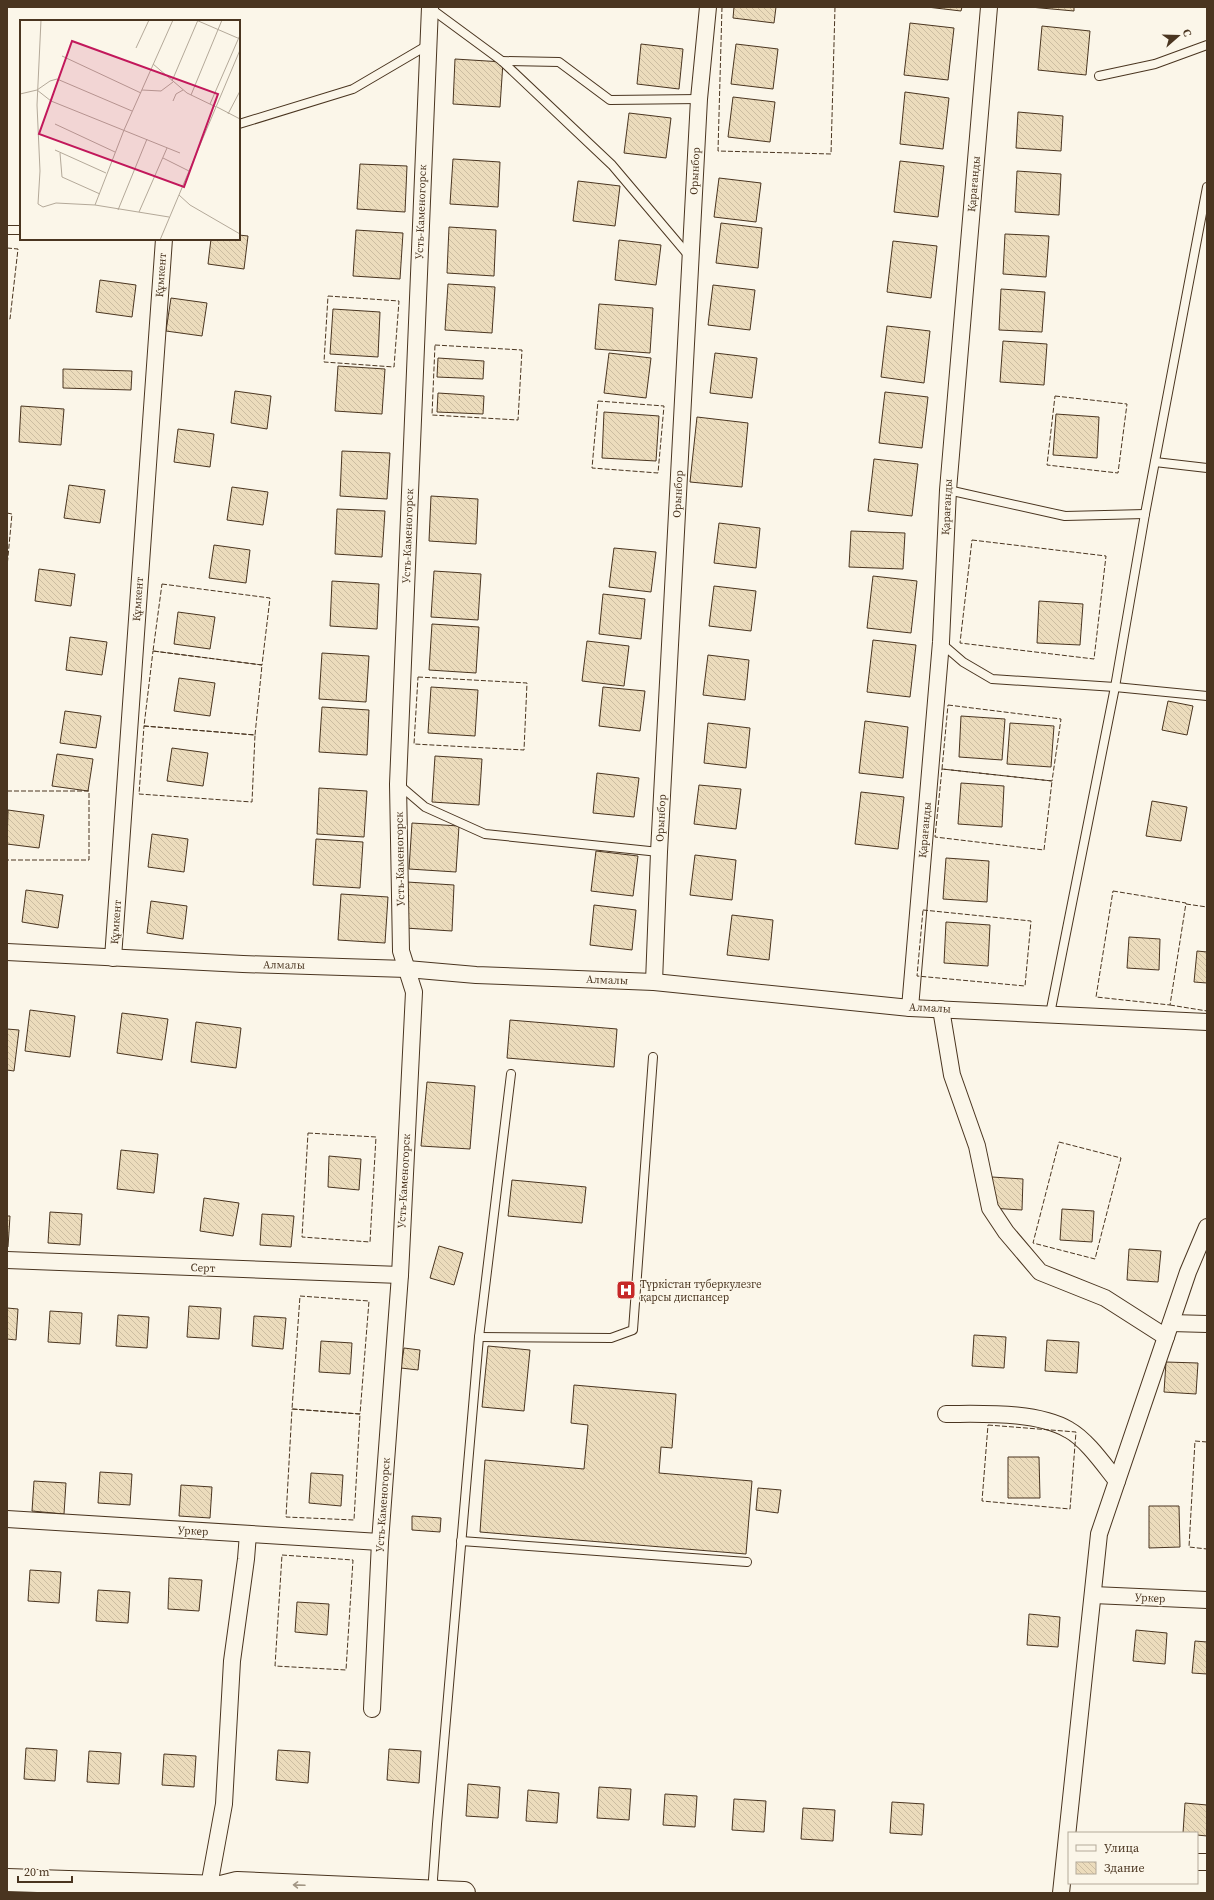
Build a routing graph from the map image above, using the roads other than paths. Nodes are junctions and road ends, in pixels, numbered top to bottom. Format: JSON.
{"nodes":[{"id":1,"x":430,"y":7,"type":"edge"},
{"id":2,"x":708,"y":7,"type":"edge"},
{"id":3,"x":988,"y":7,"type":"edge"},
{"id":4,"x":428,"y":45,"type":"junction"},
{"id":5,"x":1207,"y":45,"type":"edge"},
{"id":6,"x":502,"y":61,"type":"junction"},
{"id":7,"x":1099,"y":76,"type":"dead end"},
{"id":8,"x":699,"y":99,"type":"junction"},
{"id":9,"x":240,"y":124,"type":"edge"},
{"id":10,"x":1207,"y":187,"type":"edge"},
{"id":11,"x":7,"y":230,"type":"edge"},
{"id":12,"x":20,"y":230,"type":"edge"},
{"id":13,"x":164,"y":240,"type":"edge"},
{"id":14,"x":690,"y":258,"type":"junction"},
{"id":15,"x":1155,"y":462,"type":"junction"},
{"id":16,"x":1207,"y":468,"type":"edge"},
{"id":17,"x":948,"y":490,"type":"junction"},
{"id":18,"x":1145,"y":514,"type":"junction"},
{"id":19,"x":941,"y":642,"type":"junction"},
{"id":20,"x":1115,"y":687,"type":"junction"},
{"id":21,"x":1207,"y":696,"type":"edge"},
{"id":22,"x":398,"y":784,"type":"junction"},
{"id":23,"x":659,"y":852,"type":"junction"},
{"id":24,"x":7,"y":952,"type":"edge"},
{"id":25,"x":113,"y":958,"type":"junction"},
{"id":26,"x":407,"y":969,"type":"junction"},
{"id":27,"x":654,"y":982,"type":"junction"},
{"id":28,"x":910,"y":1008,"type":"junction"},
{"id":29,"x":942,"y":1009,"type":"junction"},
{"id":30,"x":1050,"y":1014,"type":"junction"},
{"id":31,"x":1207,"y":1022,"type":"edge"},
{"id":32,"x":653,"y":1057,"type":"dead end"},
{"id":33,"x":511,"y":1074,"type":"dead end"},
{"id":34,"x":1207,"y":1227,"type":"edge"},
{"id":35,"x":7,"y":1260,"type":"edge"},
{"id":36,"x":400,"y":1276,"type":"junction"},
{"id":37,"x":1207,"y":1324,"type":"edge"},
{"id":38,"x":1169,"y":1330,"type":"junction"},
{"id":39,"x":479,"y":1337,"type":"junction"},
{"id":40,"x":946,"y":1414,"type":"dead end"},
{"id":41,"x":1117,"y":1481,"type":"junction"},
{"id":42,"x":7,"y":1519,"type":"edge"},
{"id":43,"x":248,"y":1534,"type":"junction"},
{"id":44,"x":461,"y":1541,"type":"junction"},
{"id":45,"x":380,"y":1542,"type":"junction"},
{"id":46,"x":747,"y":1562,"type":"dead end"},
{"id":47,"x":1093,"y":1595,"type":"junction"},
{"id":48,"x":1207,"y":1600,"type":"edge"},
{"id":49,"x":372,"y":1709,"type":"dead end"},
{"id":50,"x":1069,"y":1832,"type":"edge"},
{"id":51,"x":1068,"y":1847,"type":"edge"},
{"id":52,"x":7,"y":1880,"type":"edge"},
{"id":53,"x":221,"y":1889,"type":"edge"},
{"id":54,"x":434,"y":1891,"type":"junction"},
{"id":55,"x":464,"y":1893,"type":"edge"},
{"id":56,"x":1061,"y":1893,"type":"edge"}],
"edges":[{"from":1,"to":4,"type":"street","name":"Усть-Каменогорск"},
{"from":1,"to":6,"type":"lane"},
{"from":2,"to":8,"type":"street","name":"Орынбор"},
{"from":3,"to":17,"type":"street","name":"Қарағанды"},
{"from":4,"to":9,"type":"lane"},
{"from":4,"to":22,"type":"street","name":"Усть-Каменогорск"},
{"from":5,"to":7,"type":"lane"},
{"from":6,"to":8,"type":"lane"},
{"from":6,"to":14,"type":"lane"},
{"from":8,"to":14,"type":"street","name":"Орынбор"},
{"from":10,"to":15,"type":"lane"},
{"from":11,"to":12,"type":"lane"},
{"from":13,"to":25,"type":"street","name":"Құмкент"},
{"from":14,"to":23,"type":"street","name":"Орынбор"},
{"from":15,"to":16,"type":"lane"},
{"from":15,"to":18,"type":"lane"},
{"from":17,"to":18,"type":"lane"},
{"from":17,"to":19,"type":"street","name":"Қарағанды"},
{"from":18,"to":20,"type":"lane"},
{"from":19,"to":20,"type":"lane"},
{"from":19,"to":28,"type":"street","name":"Қарағанды"},
{"from":20,"to":21,"type":"lane"},
{"from":20,"to":30,"type":"lane"},
{"from":22,"to":23,"type":"lane"},
{"from":22,"to":26,"type":"street","name":"Усть-Каменогорск"},
{"from":23,"to":27,"type":"street","name":"Орынбор"},
{"from":24,"to":25,"type":"street","name":"Алмалы"},
{"from":25,"to":26,"type":"street","name":"Алмалы"},
{"from":26,"to":27,"type":"street","name":"Алмалы"},
{"from":26,"to":36,"type":"street","name":"Усть-Каменогорск"},
{"from":27,"to":28,"type":"street","name":"Алмалы"},
{"from":28,"to":29,"type":"street","name":"Алмалы"},
{"from":29,"to":30,"type":"street","name":"Алмалы"},
{"from":29,"to":38,"type":"street"},
{"from":30,"to":31,"type":"street","name":"Алмалы"},
{"from":32,"to":39,"type":"lane"},
{"from":33,"to":39,"type":"lane"},
{"from":34,"to":38,"type":"street"},
{"from":35,"to":36,"type":"street","name":"Серт"},
{"from":36,"to":45,"type":"street","name":"Усть-Каменогорск"},
{"from":37,"to":38,"type":"street"},
{"from":38,"to":41,"type":"street"},
{"from":39,"to":44,"type":"lane"},
{"from":40,"to":41,"type":"street"},
{"from":41,"to":47,"type":"street"},
{"from":42,"to":43,"type":"street","name":"Уркер"},
{"from":43,"to":45,"type":"street","name":"Уркер"},
{"from":43,"to":53,"type":"street"},
{"from":44,"to":46,"type":"lane"},
{"from":44,"to":54,"type":"lane"},
{"from":45,"to":49,"type":"street","name":"Усть-Каменогорск"},
{"from":47,"to":48,"type":"street","name":"Уркер"},
{"from":47,"to":50,"type":"street"},
{"from":51,"to":56,"type":"street"},
{"from":52,"to":53,"type":"main road"},
{"from":54,"to":53,"type":"main road","one_way":true},
{"from":54,"to":55,"type":"main road"}]}
